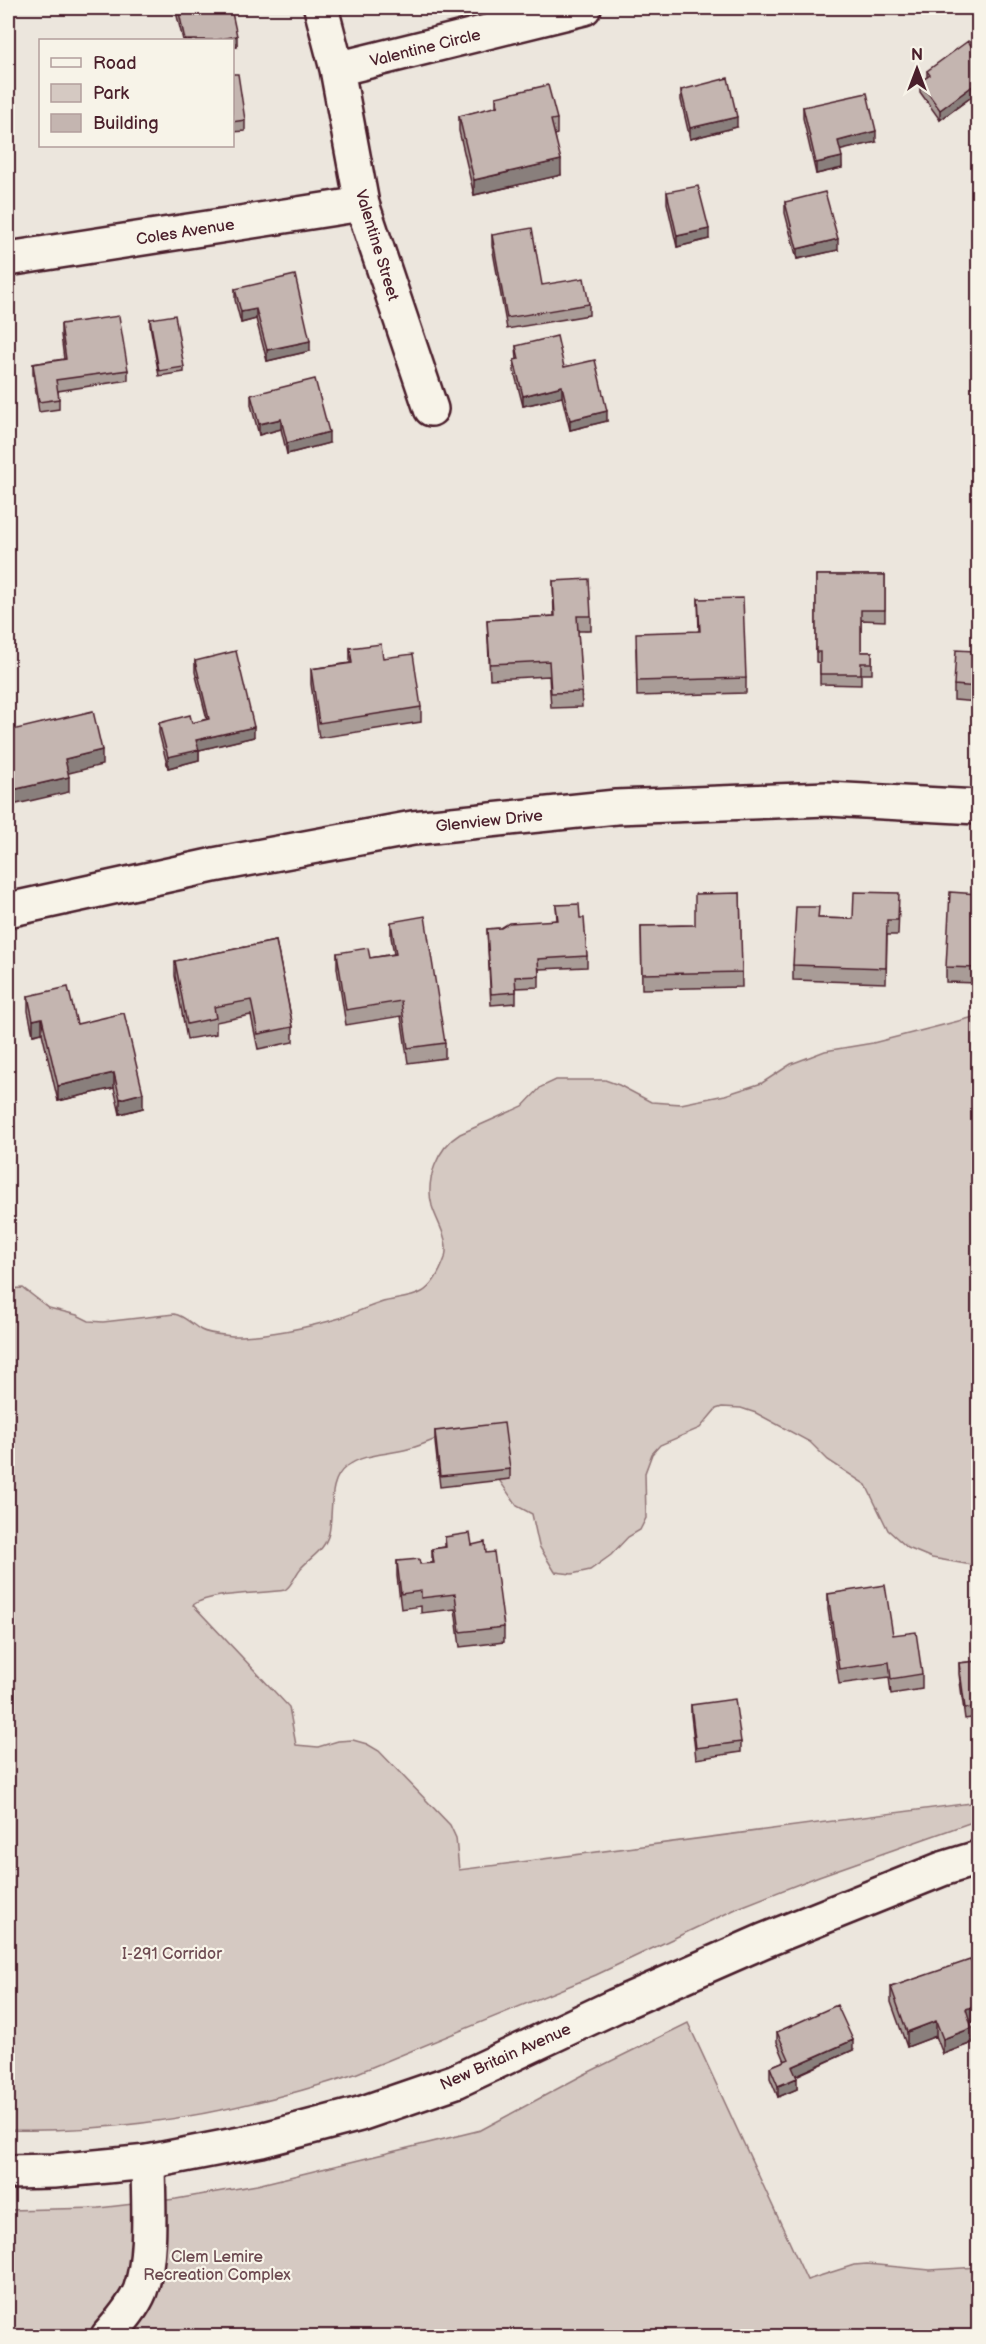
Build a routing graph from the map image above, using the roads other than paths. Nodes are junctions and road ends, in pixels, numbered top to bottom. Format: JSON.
{"nodes":[{"id":1,"x":321,"y":8,"type":"edge"},
{"id":2,"x":584,"y":8,"type":"edge"},
{"id":3,"x":337,"y":69,"type":"junction"},
{"id":4,"x":362,"y":204,"type":"junction"},
{"id":5,"x":8,"y":259,"type":"edge"},
{"id":6,"x":431,"y":409,"type":"dead end"},
{"id":7,"x":978,"y":807,"type":"edge"},
{"id":8,"x":8,"y":910,"type":"edge"},
{"id":9,"x":978,"y":1858,"type":"edge"},
{"id":10,"x":148,"y":2162,"type":"junction"},
{"id":11,"x":8,"y":2172,"type":"edge"},
{"id":12,"x":108,"y":2337,"type":"edge"}],
"edges":[{"from":1,"to":3,"type":"street","name":"Valentine Street"},
{"from":2,"to":3,"type":"street","name":"Valentine Circle"},
{"from":3,"to":4,"type":"street","name":"Valentine Street"},
{"from":4,"to":5,"type":"street","name":"Coles Avenue"},
{"from":4,"to":6,"type":"street","name":"Valentine Street"},
{"from":7,"to":8,"type":"street","name":"Glenview Drive"},
{"from":9,"to":10,"type":"street","name":"New Britain Avenue"},
{"from":10,"to":11,"type":"street","name":"New Britain Avenue"},
{"from":10,"to":12,"type":"street"}]}
